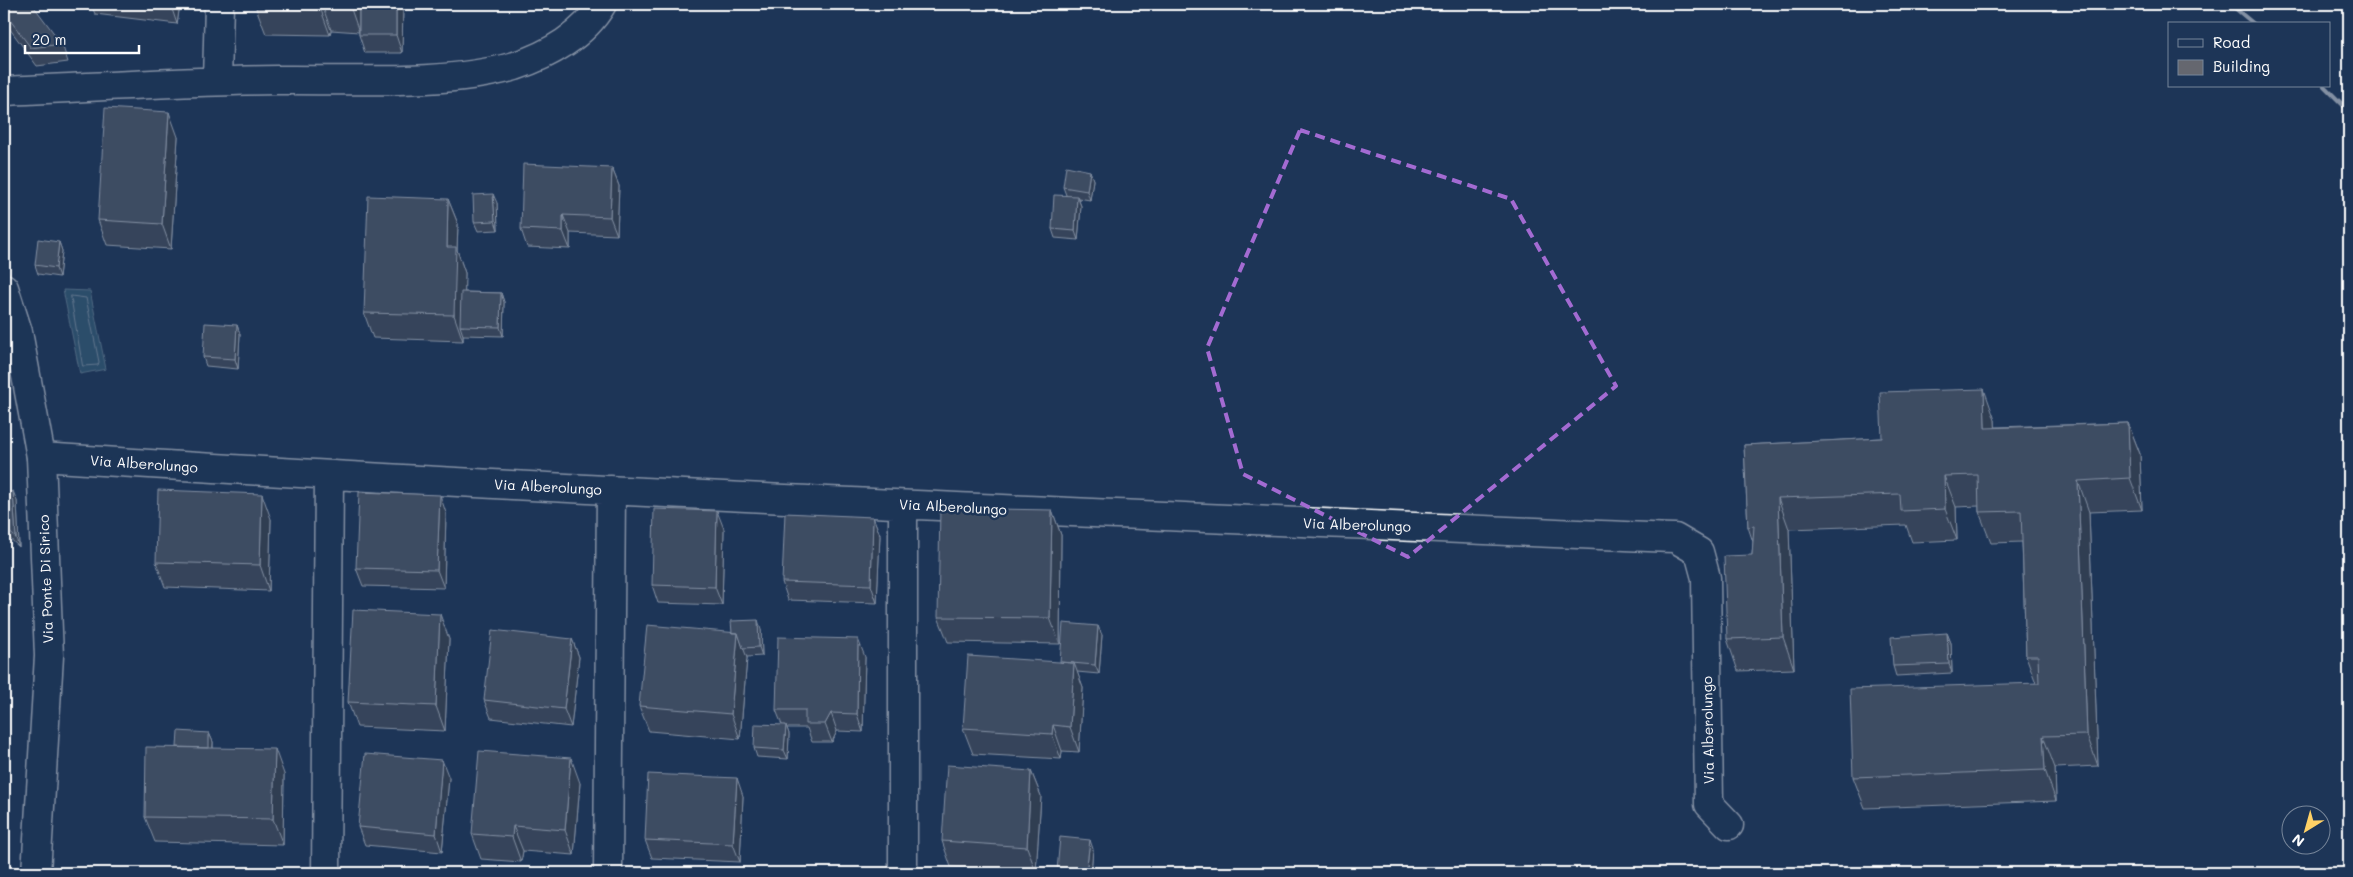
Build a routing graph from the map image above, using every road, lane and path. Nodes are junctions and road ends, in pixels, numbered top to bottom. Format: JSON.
{"nodes":[{"id":1,"x":219,"y":4,"type":"edge"},
{"id":2,"x":602,"y":4,"type":"edge"},
{"id":3,"x":218,"y":81,"type":"junction"},
{"id":4,"x":4,"y":91,"type":"edge"},
{"id":5,"x":4,"y":288,"type":"edge"},
{"id":6,"x":41,"y":457,"type":"junction"},
{"id":7,"x":328,"y":476,"type":"junction"},
{"id":8,"x":611,"y":490,"type":"junction"},
{"id":9,"x":903,"y":505,"type":"junction"},
{"id":10,"x":1729,"y":825,"type":"dead end"},
{"id":11,"x":36,"y":873,"type":"edge"},
{"id":12,"x":326,"y":873,"type":"edge"},
{"id":13,"x":608,"y":873,"type":"edge"},
{"id":14,"x":903,"y":873,"type":"edge"}],
"edges":[{"from":1,"to":3,"type":"street"},
{"from":2,"to":3,"type":"street"},
{"from":3,"to":4,"type":"street"},
{"from":5,"to":6,"type":"street","name":"Via Ponte Di Sirico"},
{"from":6,"to":7,"type":"street","name":"Via Alberolungo"},
{"from":6,"to":11,"type":"street","name":"Via Ponte Di Sirico"},
{"from":7,"to":8,"type":"street","name":"Via Alberolungo"},
{"from":7,"to":12,"type":"street"},
{"from":8,"to":9,"type":"street","name":"Via Alberolungo"},
{"from":8,"to":13,"type":"street"},
{"from":9,"to":10,"type":"street","name":"Via Alberolungo"},
{"from":9,"to":14,"type":"street"}]}
